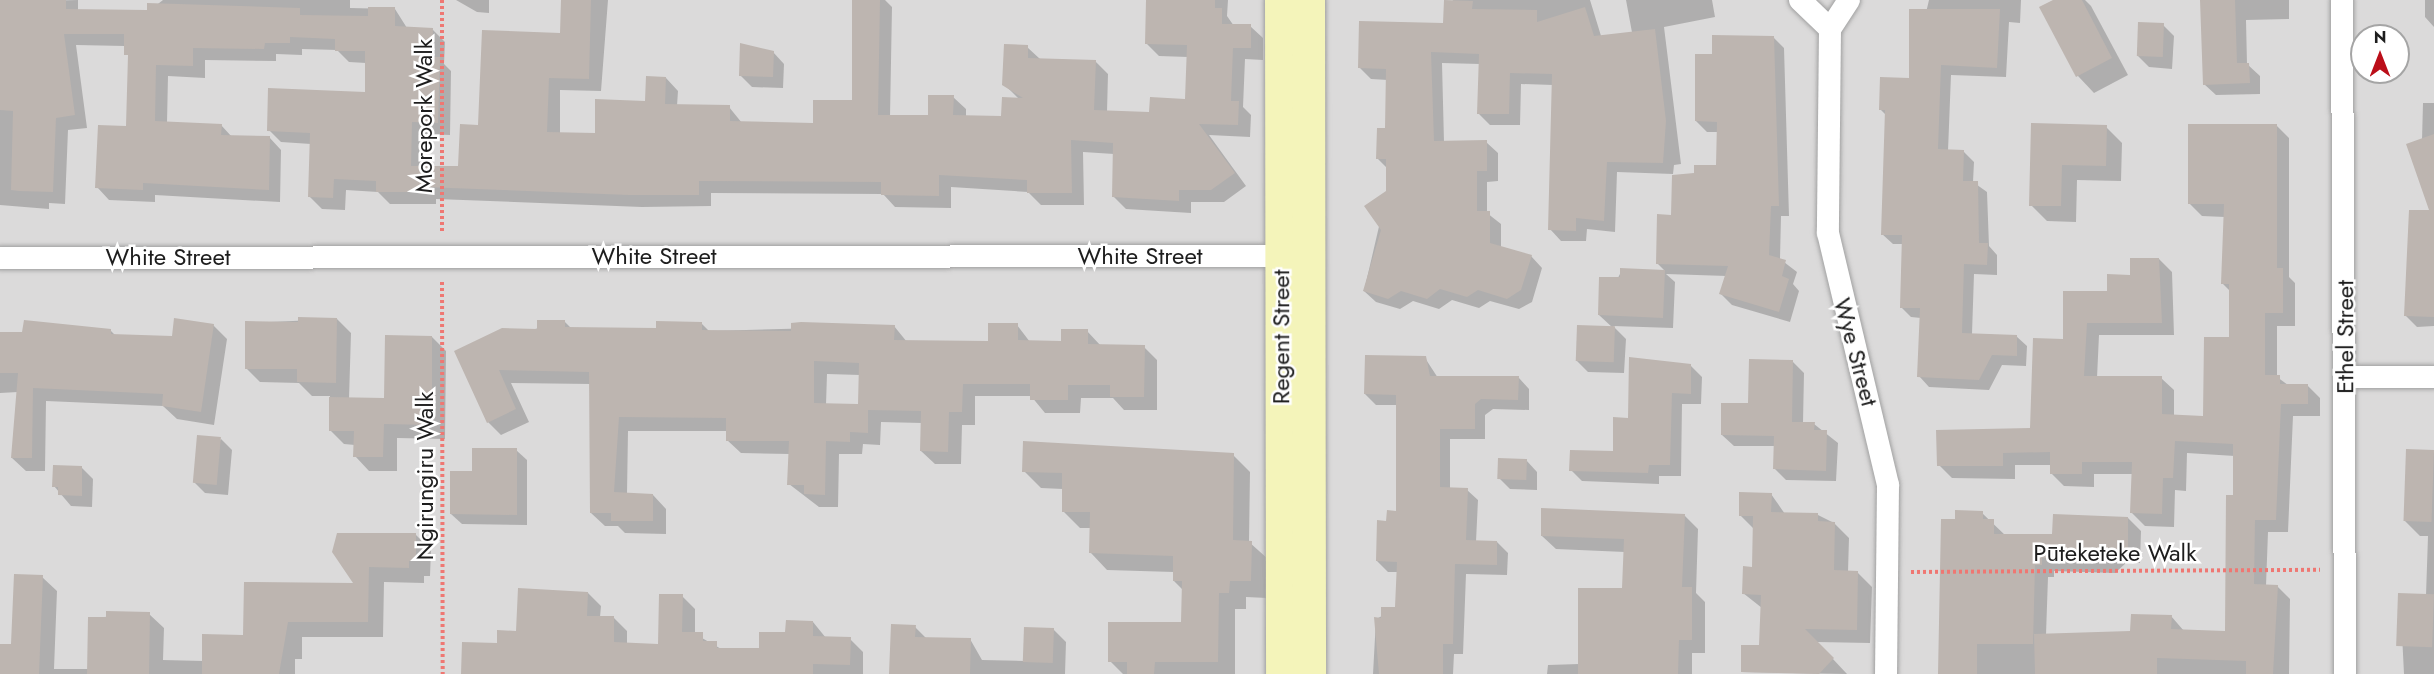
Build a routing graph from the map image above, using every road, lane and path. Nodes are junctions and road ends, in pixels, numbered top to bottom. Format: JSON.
{"nodes":[{"id":1,"x":442,"y":0,"type":"edge"},
{"id":2,"x":1281,"y":0,"type":"edge"},
{"id":3,"x":1308,"y":0,"type":"edge"},
{"id":4,"x":1800,"y":0,"type":"edge"},
{"id":5,"x":1849,"y":0,"type":"edge"},
{"id":6,"x":2342,"y":0,"type":"edge"},
{"id":7,"x":1830,"y":29,"type":"junction"},
{"id":8,"x":442,"y":233,"type":"dead end"},
{"id":9,"x":1295,"y":256,"type":"junction"},
{"id":10,"x":0,"y":258,"type":"edge"},
{"id":11,"x":442,"y":278,"type":"dead end"},
{"id":12,"x":2346,"y":377,"type":"junction"},
{"id":13,"x":2434,"y":377,"type":"edge"},
{"id":14,"x":2321,"y":570,"type":"dead end"},
{"id":15,"x":1910,"y":572,"type":"dead end"},
{"id":16,"x":443,"y":674,"type":"edge"},
{"id":17,"x":1282,"y":674,"type":"edge"},
{"id":18,"x":1310,"y":674,"type":"edge"},
{"id":19,"x":1886,"y":674,"type":"edge"},
{"id":20,"x":2345,"y":674,"type":"edge"}],
"edges":[{"from":1,"to":8,"type":"path","name":"Morepork Walk"},
{"from":2,"to":9,"type":"street","name":"Regent Street"},
{"from":3,"to":9,"type":"street","name":"Regent Street"},
{"from":4,"to":7,"type":"street"},
{"from":5,"to":7,"type":"street"},
{"from":6,"to":12,"type":"street","name":"Ethel Street"},
{"from":7,"to":19,"type":"street","name":"Wye Street"},
{"from":9,"to":10,"type":"street","name":"White Street"},
{"from":9,"to":17,"type":"street","name":"Regent Street"},
{"from":9,"to":18,"type":"street","name":"Regent Street"},
{"from":11,"to":16,"type":"path","name":"Ngirungiru Walk"},
{"from":12,"to":13,"type":"street"},
{"from":12,"to":20,"type":"street","name":"Ethel Street"},
{"from":14,"to":15,"type":"path","name":"Pūteketeke Walk"}]}
